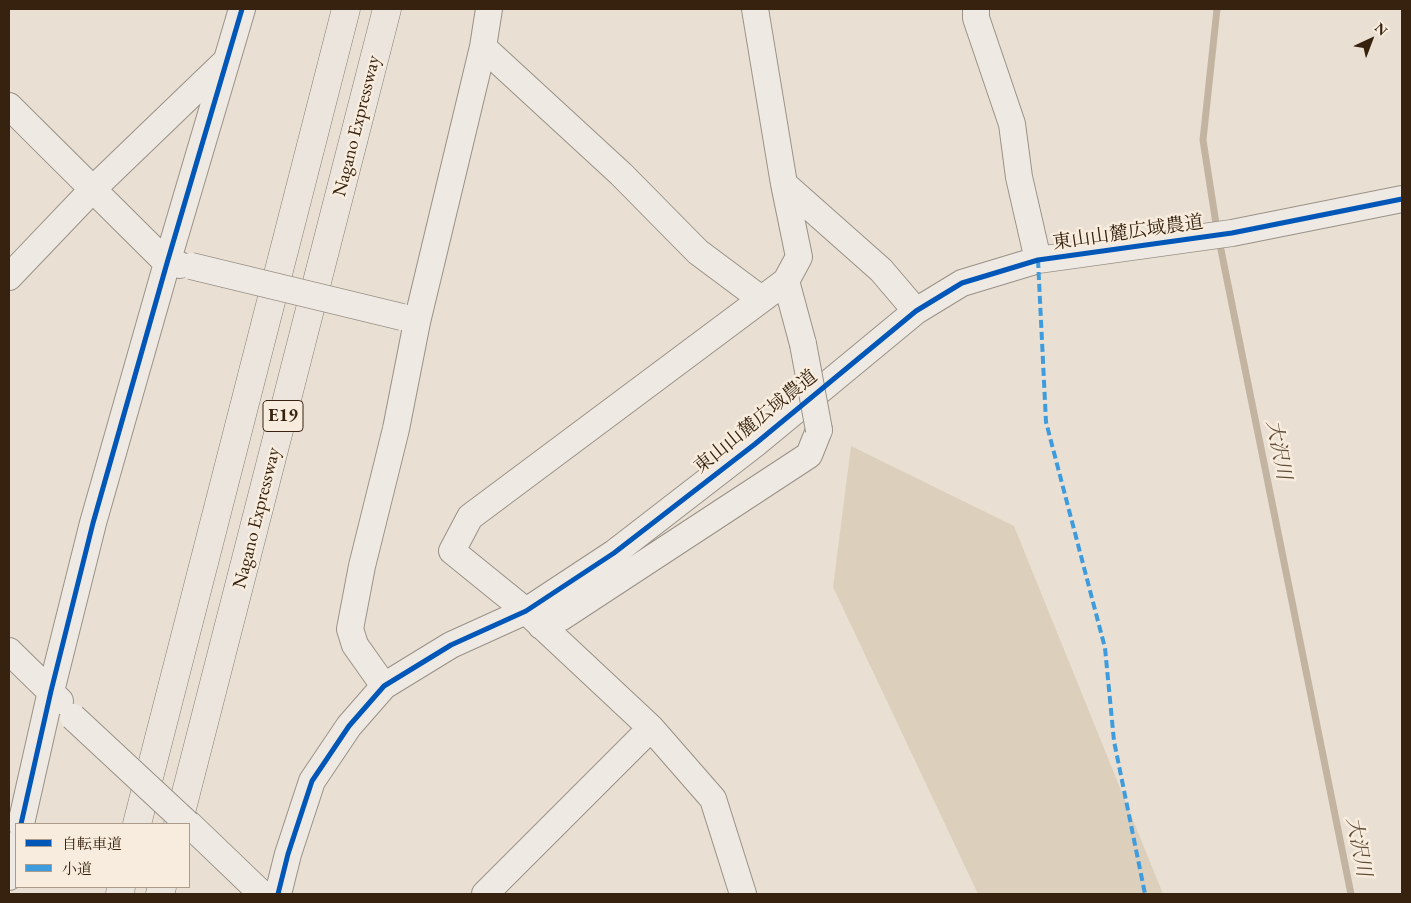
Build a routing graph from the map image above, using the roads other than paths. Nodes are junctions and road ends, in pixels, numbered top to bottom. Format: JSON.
{"nodes":[{"id":1,"x":242,"y":9,"type":"edge"},
{"id":2,"x":346,"y":9,"type":"edge"},
{"id":3,"x":388,"y":9,"type":"edge"},
{"id":4,"x":489,"y":9,"type":"edge"},
{"id":5,"x":755,"y":9,"type":"edge"},
{"id":6,"x":976,"y":9,"type":"edge"},
{"id":7,"x":483,"y":48,"type":"junction"},
{"id":8,"x":226,"y":60,"type":"junction"},
{"id":9,"x":9,"y":106,"type":"edge"},
{"id":10,"x":784,"y":184,"type":"junction"},
{"id":11,"x":93,"y":189,"type":"junction"},
{"id":12,"x":1402,"y":199,"type":"edge"},
{"id":13,"x":1038,"y":260,"type":"junction"},
{"id":14,"x":179,"y":265,"type":"junction"},
{"id":15,"x":9,"y":276,"type":"edge"},
{"id":16,"x":786,"y":282,"type":"junction"},
{"id":17,"x":760,"y":299,"type":"junction"},
{"id":18,"x":916,"y":311,"type":"junction"},
{"id":19,"x":409,"y":320,"type":"junction"},
{"id":20,"x":534,"y":619,"type":"junction"},
{"id":21,"x":9,"y":651,"type":"edge"},
{"id":22,"x":384,"y":686,"type":"junction"},
{"id":23,"x":51,"y":691,"type":"junction"},
{"id":24,"x":651,"y":728,"type":"junction"},
{"id":25,"x":21,"y":823,"type":"edge"},
{"id":26,"x":138,"y":823,"type":"edge"},
{"id":27,"x":178,"y":823,"type":"edge"},
{"id":28,"x":188,"y":823,"type":"edge"},
{"id":29,"x":190,"y":825,"type":"edge"},
{"id":30,"x":15,"y":849,"type":"edge"},
{"id":31,"x":9,"y":877,"type":"edge"},
{"id":32,"x":262,"y":894,"type":"edge"},
{"id":33,"x":278,"y":894,"type":"edge"},
{"id":34,"x":485,"y":894,"type":"edge"},
{"id":35,"x":743,"y":894,"type":"edge"}],
"edges":[{"from":1,"to":8,"type":"street"},
{"from":2,"to":26,"type":"highway","name":"Nagano Expressway","number":"E19"},
{"from":3,"to":27,"type":"highway","name":"Nagano Expressway","number":"E19"},
{"from":4,"to":7,"type":"street"},
{"from":5,"to":10,"type":"street"},
{"from":6,"to":13,"type":"street"},
{"from":7,"to":17,"type":"street"},
{"from":7,"to":19,"type":"street"},
{"from":8,"to":11,"type":"street"},
{"from":8,"to":14,"type":"street"},
{"from":9,"to":11,"type":"street"},
{"from":10,"to":16,"type":"street"},
{"from":10,"to":18,"type":"street"},
{"from":11,"to":14,"type":"street"},
{"from":11,"to":15,"type":"street"},
{"from":12,"to":13,"type":"street","name":"東山山麓広域農道"},
{"from":13,"to":18,"type":"street","name":"東山山麓広域農道"},
{"from":14,"to":19,"type":"street","bridge":true},
{"from":14,"to":23,"type":"street"},
{"from":16,"to":17,"type":"street"},
{"from":16,"to":20,"type":"street","bridge":true},
{"from":17,"to":20,"type":"street"},
{"from":18,"to":20,"type":"street","name":"東山山麓広域農道"},
{"from":19,"to":22,"type":"street"},
{"from":20,"to":22,"type":"street","name":"東山山麓広域農道"},
{"from":20,"to":24,"type":"street"},
{"from":21,"to":23,"type":"street"},
{"from":22,"to":33,"type":"street","name":"東山山麓広域農道"},
{"from":23,"to":25,"type":"street"},
{"from":23,"to":28,"type":"street","bridge":true},
{"from":24,"to":34,"type":"street"},
{"from":24,"to":35,"type":"street"},
{"from":29,"to":32,"type":"street"},
{"from":30,"to":31,"type":"street"}]}
